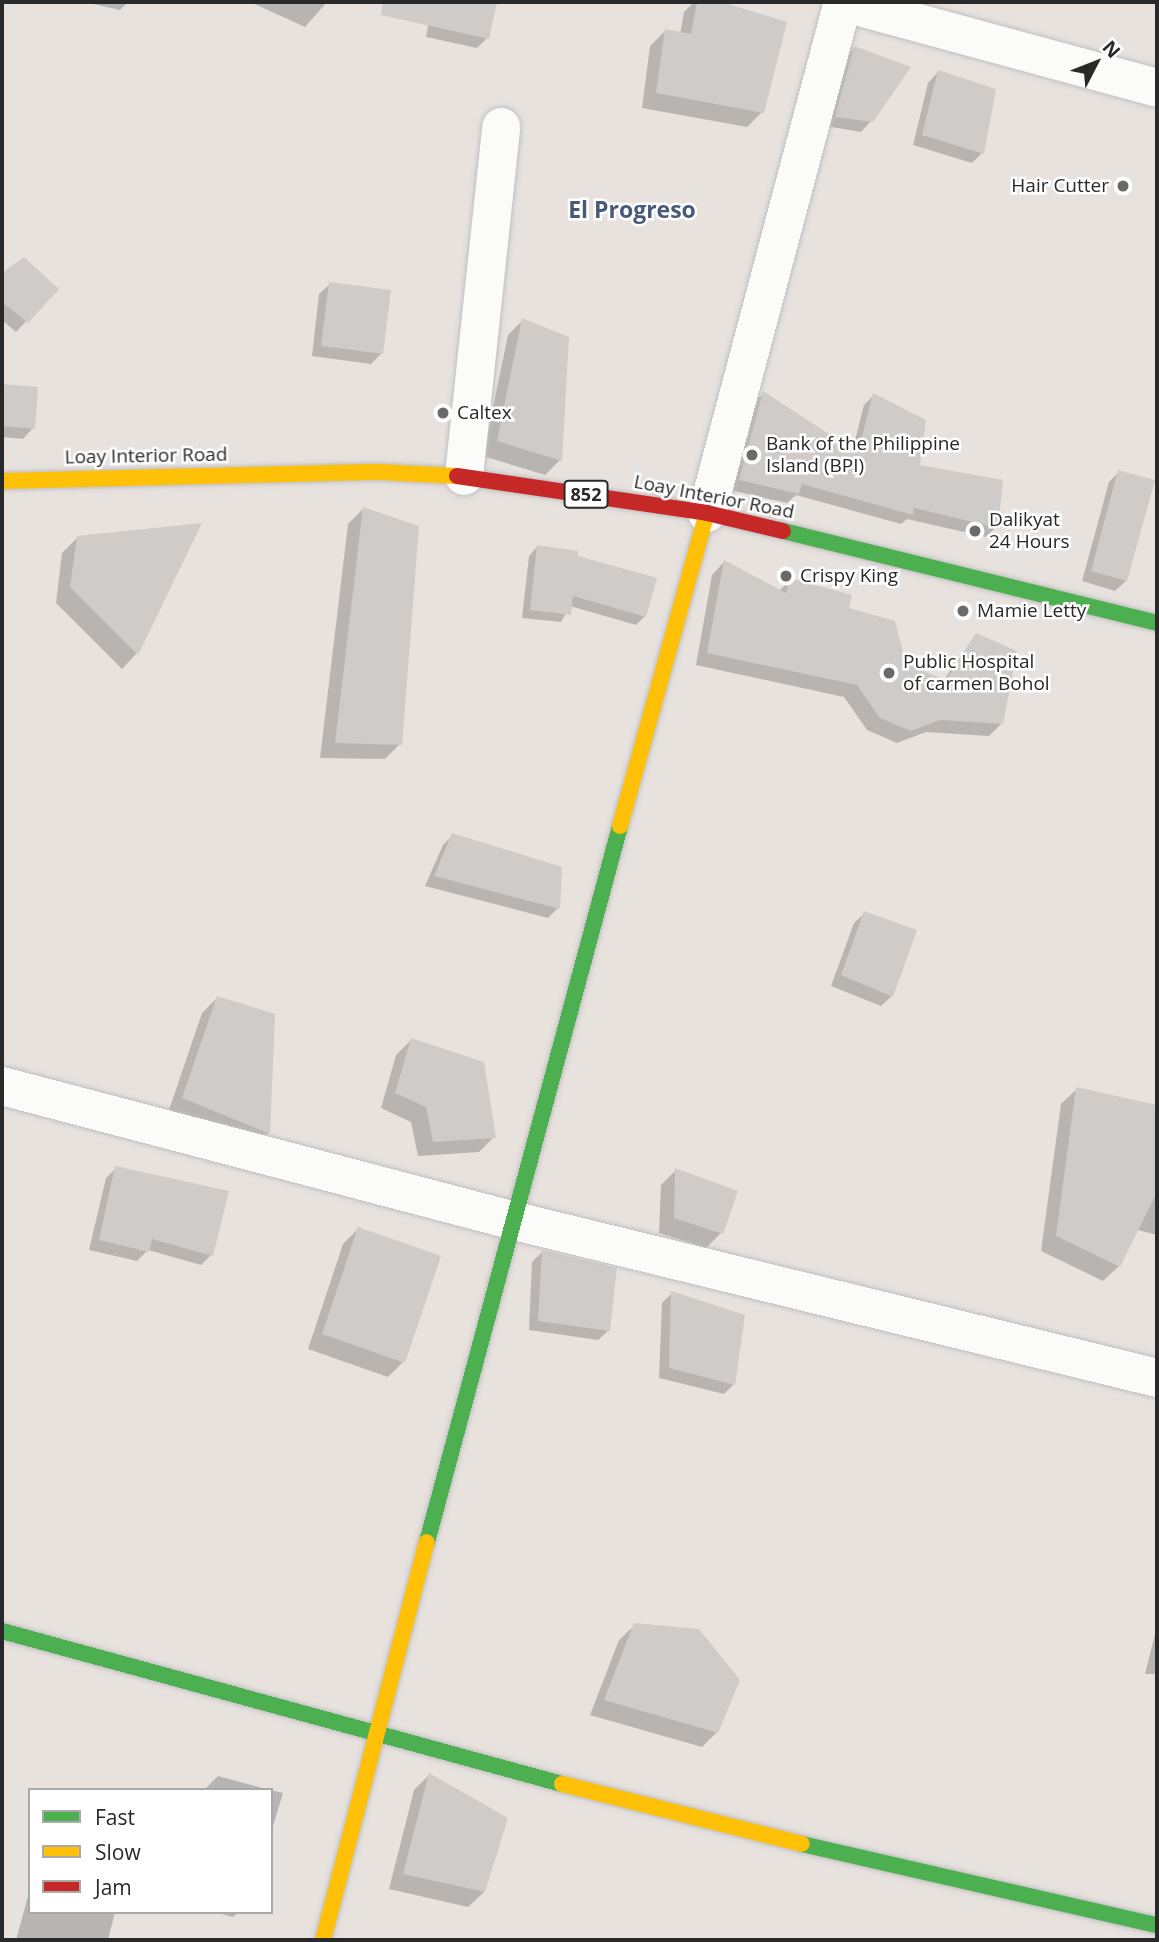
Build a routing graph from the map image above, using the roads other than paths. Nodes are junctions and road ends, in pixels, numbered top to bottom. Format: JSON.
{"nodes":[{"id":1,"x":842,"y":2,"type":"edge"},
{"id":2,"x":1157,"y":88,"type":"edge"},
{"id":3,"x":501,"y":127,"type":"dead end"},
{"id":4,"x":464,"y":476,"type":"junction"},
{"id":5,"x":2,"y":481,"type":"edge"},
{"id":6,"x":707,"y":513,"type":"junction"},
{"id":7,"x":1157,"y":623,"type":"edge"},
{"id":8,"x":2,"y":1086,"type":"edge"},
{"id":9,"x":511,"y":1220,"type":"junction"},
{"id":10,"x":1157,"y":1377,"type":"edge"},
{"id":11,"x":2,"y":1631,"type":"edge"},
{"id":12,"x":379,"y":1737,"type":"junction"},
{"id":13,"x":1157,"y":1925,"type":"edge"},
{"id":14,"x":323,"y":1940,"type":"edge"}],
"edges":[{"from":1,"to":2,"type":"street"},
{"from":1,"to":6,"type":"street"},
{"from":3,"to":4,"type":"street"},
{"from":4,"to":5,"type":"street","name":"Loay Interior Road","number":"852"},
{"from":4,"to":6,"type":"street","name":"Loay Interior Road","number":"852"},
{"from":6,"to":7,"type":"street","name":"Loay Interior Road","number":"852"},
{"from":6,"to":9,"type":"street"},
{"from":8,"to":9,"type":"street"},
{"from":9,"to":10,"type":"street"},
{"from":9,"to":12,"type":"street"},
{"from":11,"to":12,"type":"street"},
{"from":12,"to":13,"type":"street"},
{"from":12,"to":14,"type":"street"}]}
